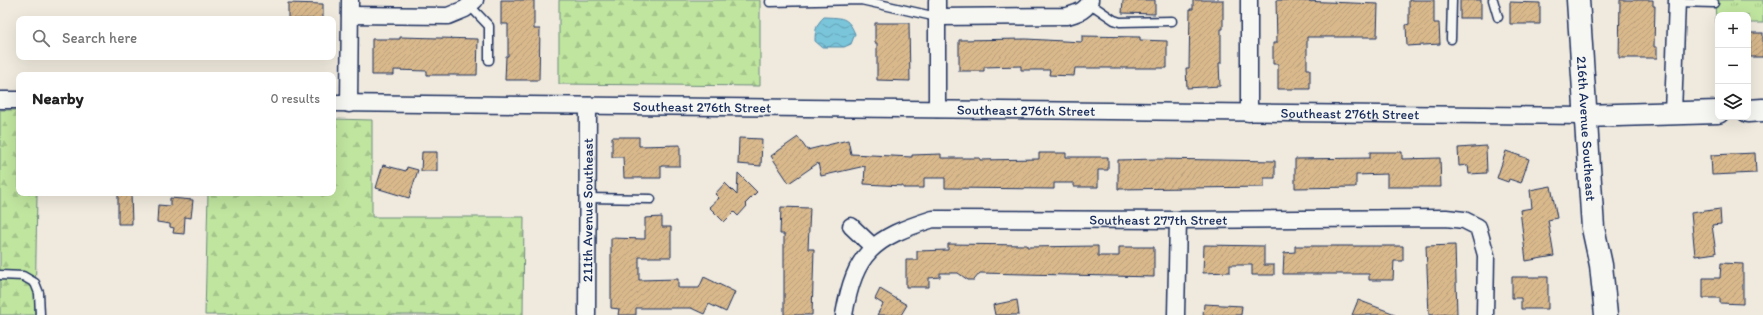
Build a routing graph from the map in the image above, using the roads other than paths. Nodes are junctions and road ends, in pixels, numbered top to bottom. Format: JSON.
{"nodes":[{"id":1,"x":937,"y":0,"type":"edge"},
{"id":2,"x":1249,"y":0,"type":"edge"},
{"id":3,"x":1452,"y":0,"type":"edge"},
{"id":4,"x":1493,"y":0,"type":"edge"},
{"id":5,"x":1578,"y":0,"type":"edge"},
{"id":6,"x":1586,"y":0,"type":"edge"},
{"id":7,"x":1677,"y":1,"type":"edge"},
{"id":8,"x":770,"y":2,"type":"dead end"},
{"id":9,"x":1090,"y":2,"type":"edge"},
{"id":10,"x":472,"y":3,"type":"edge"},
{"id":11,"x":1714,"y":3,"type":"dead end"},
{"id":12,"x":350,"y":8,"type":"edge"},
{"id":13,"x":937,"y":17,"type":"junction"},
{"id":14,"x":1498,"y":17,"type":"dead end"},
{"id":15,"x":1172,"y":21,"type":"dead end"},
{"id":16,"x":1581,"y":29,"type":"junction"},
{"id":17,"x":1451,"y":39,"type":"dead end"},
{"id":18,"x":489,"y":60,"type":"dead end"},
{"id":19,"x":0,"y":100,"type":"edge"},
{"id":20,"x":16,"y":100,"type":"edge"},
{"id":21,"x":336,"y":103,"type":"edge"},
{"id":22,"x":349,"y":104,"type":"junction"},
{"id":23,"x":588,"y":106,"type":"junction"},
{"id":24,"x":937,"y":110,"type":"junction"},
{"id":25,"x":1763,"y":110,"type":"edge"},
{"id":26,"x":1751,"y":111,"type":"edge"},
{"id":27,"x":1715,"y":112,"type":"edge"},
{"id":28,"x":1249,"y":113,"type":"junction"},
{"id":29,"x":1673,"y":113,"type":"junction"},
{"id":30,"x":1584,"y":116,"type":"junction"},
{"id":31,"x":587,"y":198,"type":"junction"},
{"id":32,"x":651,"y":198,"type":"dead end"},
{"id":33,"x":1178,"y":220,"type":"junction"},
{"id":34,"x":851,"y":226,"type":"dead end"},
{"id":35,"x":1592,"y":228,"type":"junction"},
{"id":36,"x":872,"y":246,"type":"junction"},
{"id":37,"x":0,"y":275,"type":"edge"},
{"id":38,"x":40,"y":315,"type":"edge"},
{"id":39,"x":587,"y":315,"type":"edge"},
{"id":40,"x":844,"y":315,"type":"edge"},
{"id":41,"x":1176,"y":315,"type":"edge"},
{"id":42,"x":1485,"y":315,"type":"edge"},
{"id":43,"x":1592,"y":315,"type":"edge"},
{"id":44,"x":1606,"y":315,"type":"edge"}],
"edges":[{"from":1,"to":13,"type":"street"},
{"from":2,"to":28,"type":"street"},
{"from":3,"to":17,"type":"lane"},
{"from":4,"to":14,"type":"lane"},
{"from":5,"to":16,"type":"street","name":"216th Avenue Southeast"},
{"from":6,"to":16,"type":"street","name":"216th Avenue Southeast"},
{"from":7,"to":11,"type":"lane"},
{"from":7,"to":29,"type":"street"},
{"from":8,"to":13,"type":"lane"},
{"from":9,"to":13,"type":"street"},
{"from":9,"to":15,"type":"lane"},
{"from":10,"to":12,"type":"street"},
{"from":10,"to":18,"type":"lane"},
{"from":12,"to":22,"type":"street"},
{"from":13,"to":24,"type":"street"},
{"from":16,"to":30,"type":"street","name":"216th Avenue Southeast"},
{"from":19,"to":20,"type":"street"},
{"from":21,"to":22,"type":"street","name":"Southeast 276th Street"},
{"from":22,"to":23,"type":"street","name":"Southeast 276th Street"},
{"from":23,"to":24,"type":"street","name":"Southeast 276th Street"},
{"from":23,"to":31,"type":"street","name":"211th Avenue Southeast"},
{"from":24,"to":28,"type":"street","name":"Southeast 276th Street"},
{"from":25,"to":26,"type":"street"},
{"from":27,"to":29,"type":"street","name":"Southeast 276th Street"},
{"from":28,"to":30,"type":"street","name":"Southeast 276th Street"},
{"from":29,"to":30,"type":"street","name":"Southeast 276th Street"},
{"from":30,"to":35,"type":"street","name":"216th Avenue Southeast"},
{"from":31,"to":32,"type":"lane"},
{"from":31,"to":39,"type":"street","name":"211th Avenue Southeast"},
{"from":33,"to":36,"type":"street","name":"Southeast 277th Street"},
{"from":33,"to":41,"type":"street"},
{"from":33,"to":42,"type":"street","name":"Southeast 277th Street"},
{"from":34,"to":36,"type":"street"},
{"from":35,"to":43,"type":"street","name":"216th Avenue Southeast"},
{"from":35,"to":44,"type":"street","name":"216th Avenue Southeast"},
{"from":36,"to":40,"type":"street"},
{"from":37,"to":38,"type":"lane"}]}
